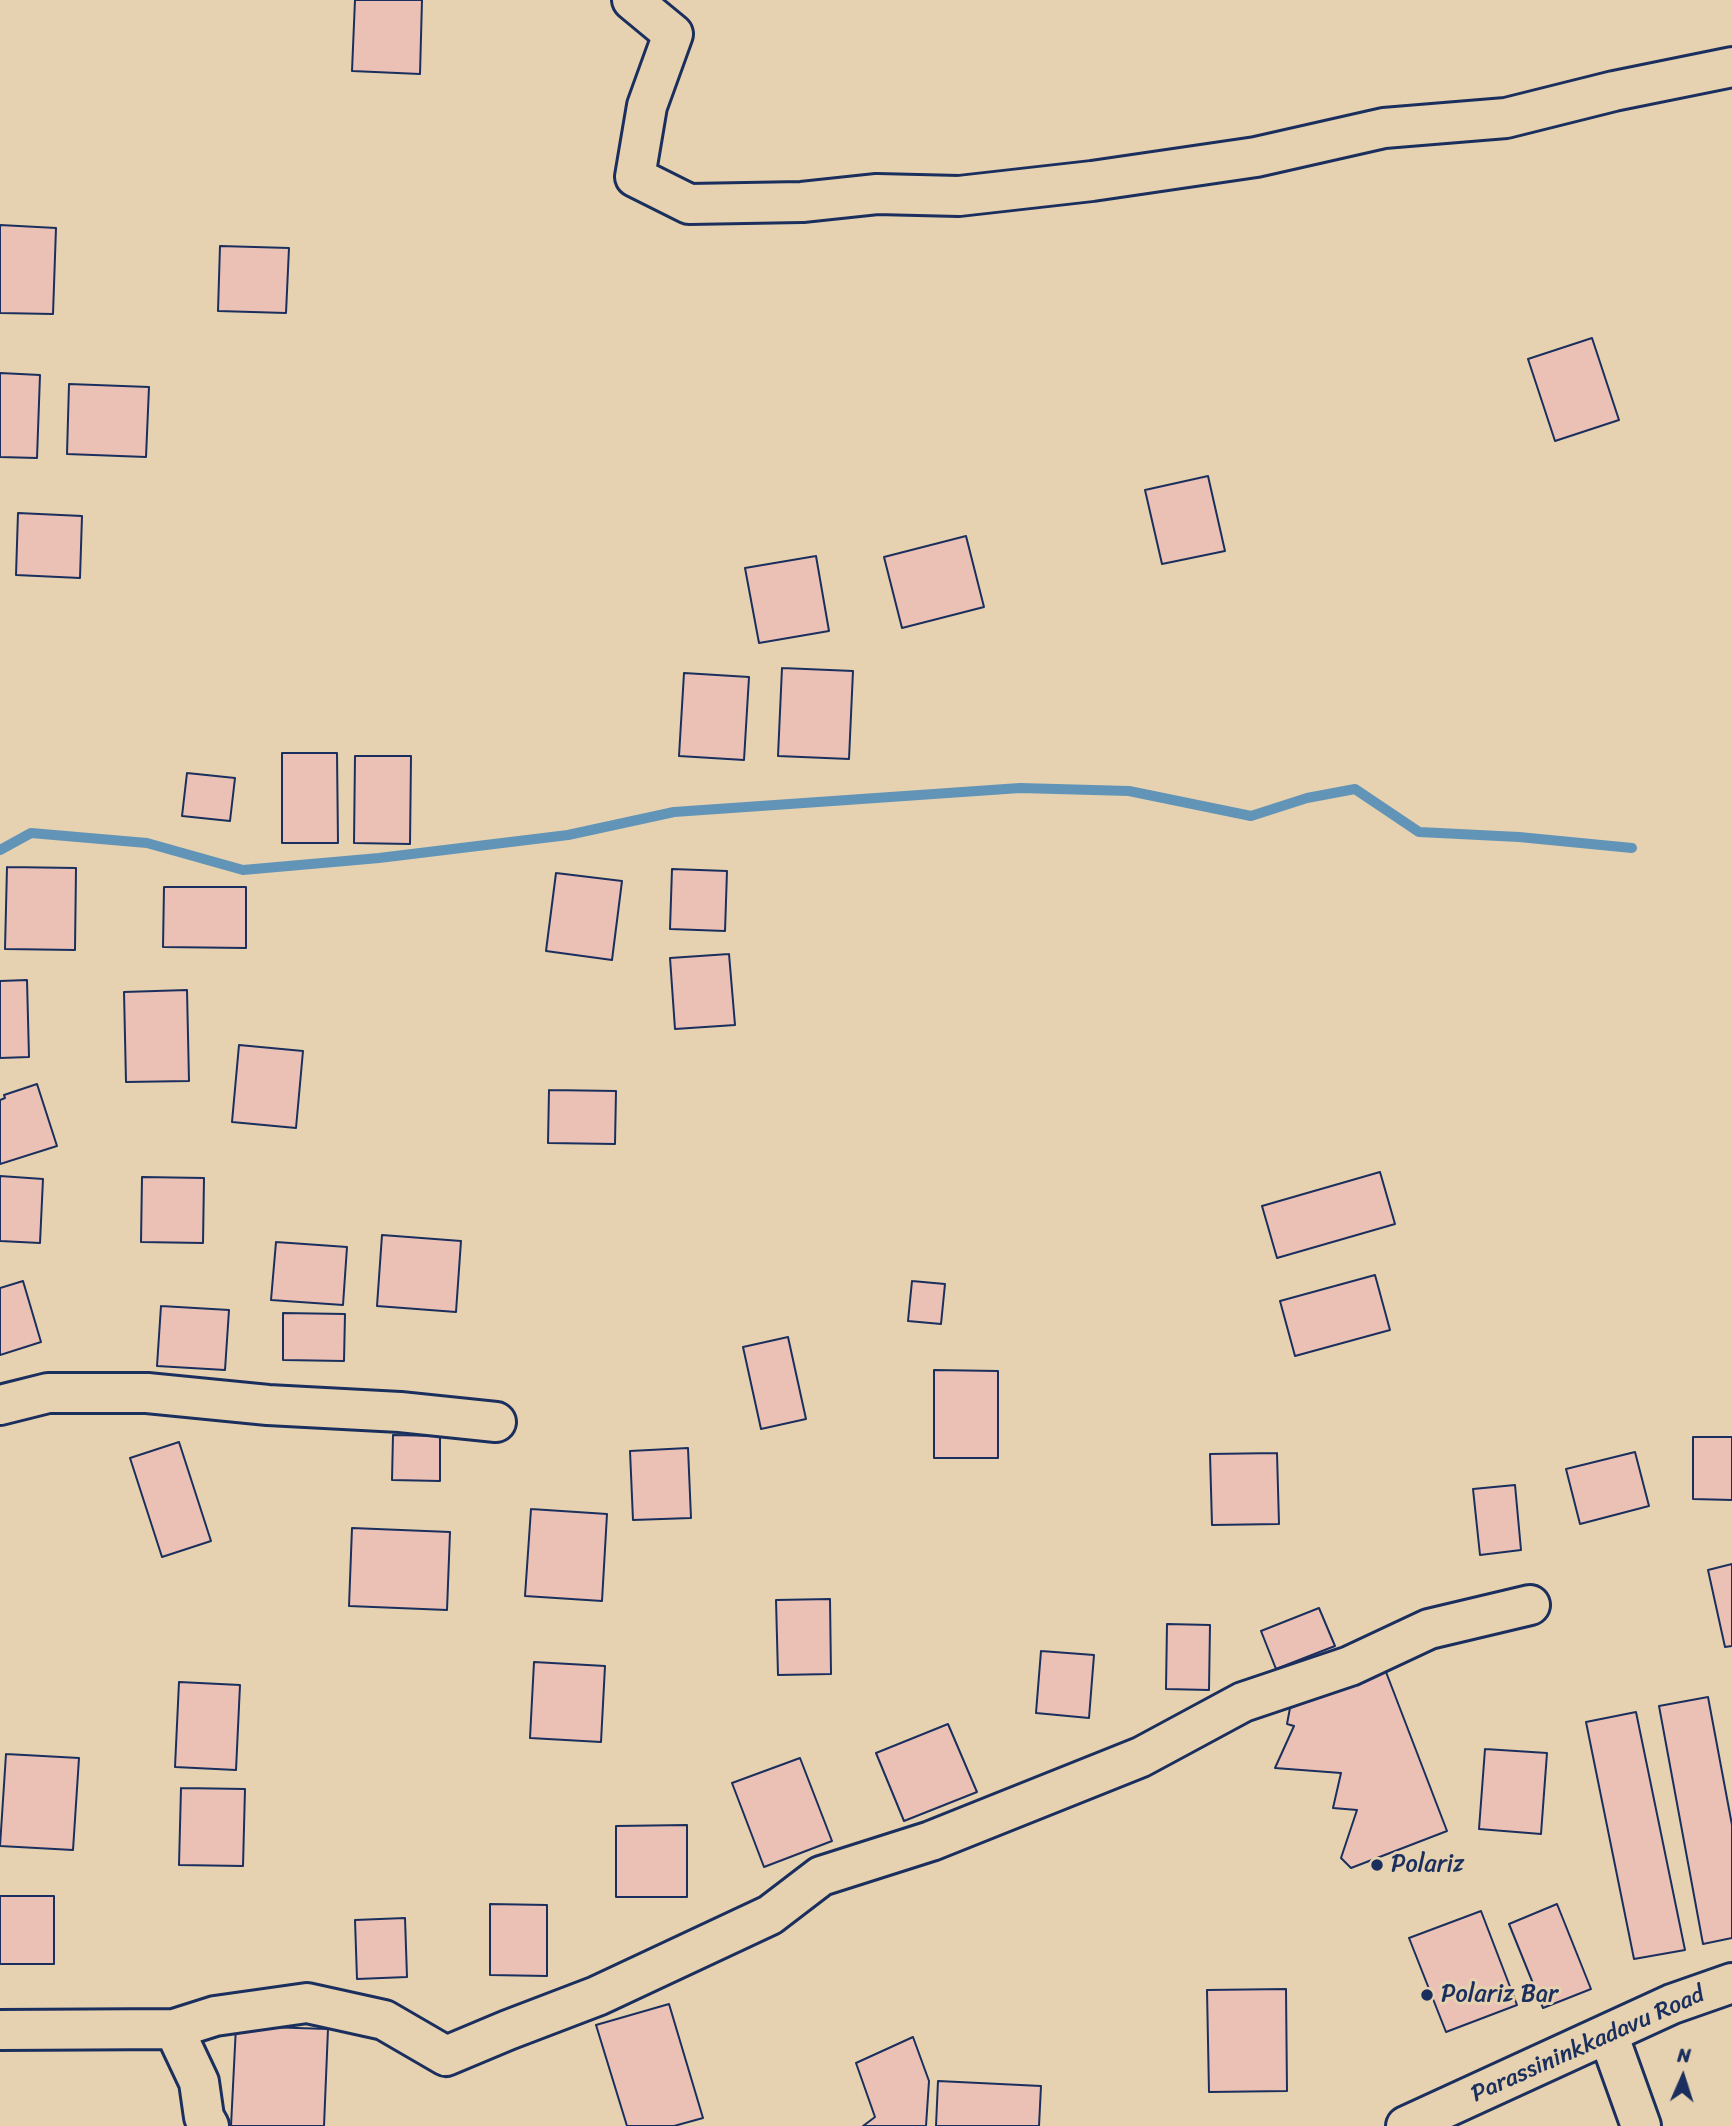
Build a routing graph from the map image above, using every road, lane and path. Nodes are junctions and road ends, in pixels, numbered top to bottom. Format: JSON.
{"nodes":[{"id":1,"x":632,"y":0,"type":"edge"},
{"id":2,"x":1732,"y":67,"type":"edge"},
{"id":3,"x":0,"y":1405,"type":"edge"},
{"id":4,"x":496,"y":1422,"type":"dead end"},
{"id":5,"x":1530,"y":1605,"type":"dead end"},
{"id":6,"x":1732,"y":1983,"type":"edge"},
{"id":7,"x":174,"y":2029,"type":"junction"},
{"id":8,"x":0,"y":2030,"type":"edge"},
{"id":9,"x":1608,"y":2034,"type":"junction"},
{"id":10,"x":209,"y":2126,"type":"edge"},
{"id":11,"x":1406,"y":2126,"type":"edge"},
{"id":12,"x":1641,"y":2126,"type":"edge"}],
"edges":[{"from":1,"to":2,"type":"street"},
{"from":3,"to":4,"type":"street"},
{"from":5,"to":7,"type":"street"},
{"from":6,"to":9,"type":"street","name":"Parassininkkadavu Road"},
{"from":7,"to":8,"type":"street"},
{"from":7,"to":10,"type":"street"},
{"from":9,"to":11,"type":"street","name":"Parassininkkadavu Road"},
{"from":9,"to":12,"type":"street"}]}
